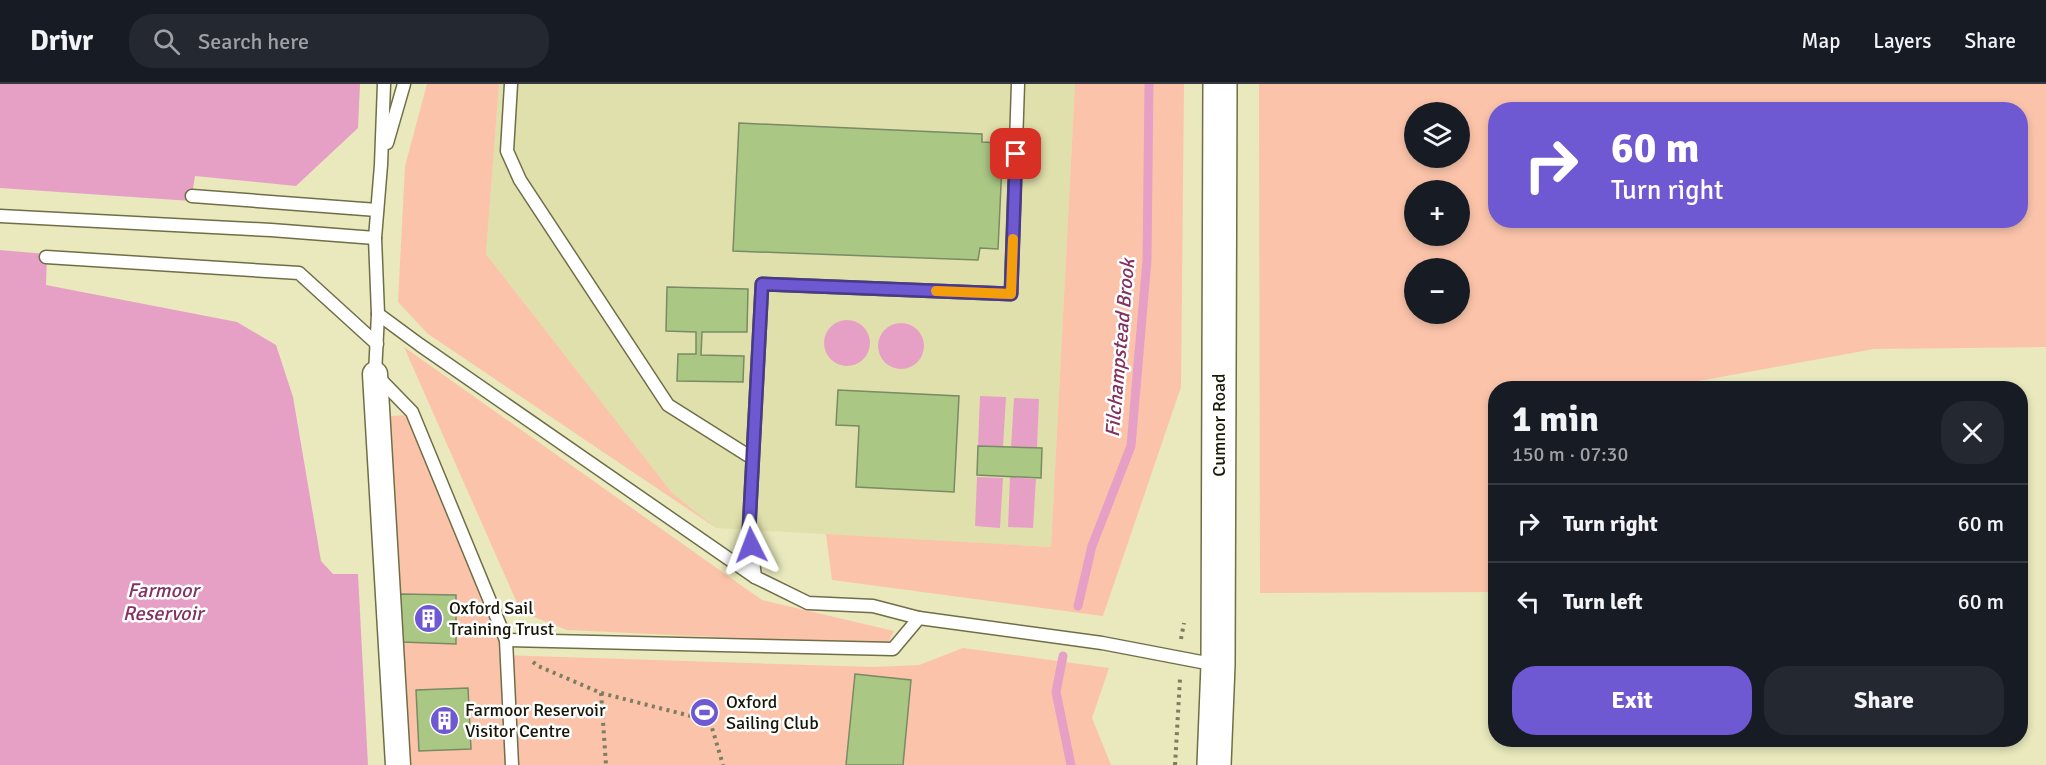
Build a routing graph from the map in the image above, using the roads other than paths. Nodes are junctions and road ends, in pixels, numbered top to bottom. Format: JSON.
{"nodes":[{"id":1,"x":384,"y":84,"type":"edge"},
{"id":2,"x":404,"y":84,"type":"edge"},
{"id":3,"x":511,"y":84,"type":"edge"},
{"id":4,"x":1018,"y":84,"type":"edge"},
{"id":5,"x":1220,"y":84,"type":"edge"},
{"id":6,"x":381,"y":165,"type":"junction"},
{"id":7,"x":192,"y":196,"type":"dead end"},
{"id":8,"x":377,"y":210,"type":"junction"},
{"id":9,"x":0,"y":216,"type":"edge"},
{"id":10,"x":375,"y":238,"type":"junction"},
{"id":11,"x":46,"y":257,"type":"dead end"},
{"id":12,"x":378,"y":314,"type":"junction"},
{"id":13,"x":377,"y":344,"type":"junction"},
{"id":14,"x":375,"y":374,"type":"junction"},
{"id":15,"x":752,"y":458,"type":"junction"},
{"id":16,"x":755,"y":577,"type":"junction"},
{"id":17,"x":919,"y":618,"type":"junction"},
{"id":18,"x":506,"y":640,"type":"junction"},
{"id":19,"x":1218,"y":665,"type":"junction"},
{"id":20,"x":398,"y":765,"type":"edge"},
{"id":21,"x":512,"y":765,"type":"edge"},
{"id":22,"x":1214,"y":765,"type":"edge"}],
"edges":[{"from":1,"to":6,"type":"lane"},
{"from":2,"to":6,"type":"lane"},
{"from":3,"to":15,"type":"lane"},
{"from":4,"to":15,"type":"lane"},
{"from":5,"to":19,"type":"main road","name":"Cumnor Road"},
{"from":6,"to":8,"type":"lane"},
{"from":7,"to":8,"type":"lane"},
{"from":8,"to":10,"type":"lane"},
{"from":9,"to":10,"type":"lane"},
{"from":10,"to":12,"type":"lane"},
{"from":11,"to":13,"type":"lane"},
{"from":12,"to":13,"type":"lane"},
{"from":12,"to":16,"type":"lane"},
{"from":13,"to":14,"type":"lane"},
{"from":14,"to":18,"type":"lane"},
{"from":14,"to":20,"type":"street"},
{"from":15,"to":16,"type":"lane"},
{"from":16,"to":17,"type":"lane"},
{"from":17,"to":18,"type":"lane"},
{"from":17,"to":19,"type":"lane"},
{"from":18,"to":21,"type":"lane"},
{"from":19,"to":22,"type":"main road","name":"Cumnor Road"}]}
